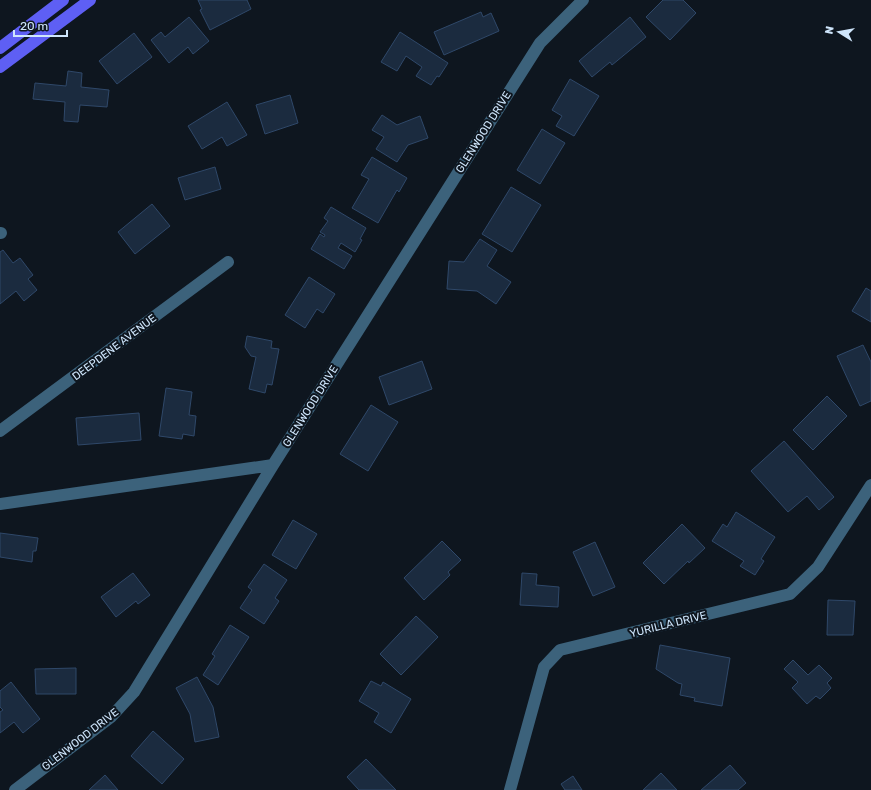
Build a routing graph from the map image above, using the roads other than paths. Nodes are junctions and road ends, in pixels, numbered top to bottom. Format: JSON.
{"nodes":[{"id":1,"x":63,"y":0,"type":"edge"},
{"id":2,"x":90,"y":0,"type":"edge"},
{"id":3,"x":583,"y":0,"type":"edge"},
{"id":4,"x":0,"y":48,"type":"edge"},
{"id":5,"x":0,"y":67,"type":"edge"},
{"id":6,"x":228,"y":262,"type":"dead end"},
{"id":7,"x":0,"y":431,"type":"edge"},
{"id":8,"x":273,"y":465,"type":"junction"},
{"id":9,"x":871,"y":485,"type":"edge"},
{"id":10,"x":0,"y":504,"type":"edge"},
{"id":11,"x":15,"y":790,"type":"edge"},
{"id":12,"x":510,"y":790,"type":"edge"}],
"edges":[{"from":1,"to":4,"type":"main road"},
{"from":2,"to":5,"type":"main road"},
{"from":3,"to":8,"type":"street","name":"GLENWOOD DRIVE"},
{"from":6,"to":7,"type":"street","name":"DEEPDENE AVENUE"},
{"from":8,"to":10,"type":"street"},
{"from":8,"to":11,"type":"street","name":"GLENWOOD DRIVE"},
{"from":9,"to":12,"type":"street","name":"YURILLA DRIVE"}]}
